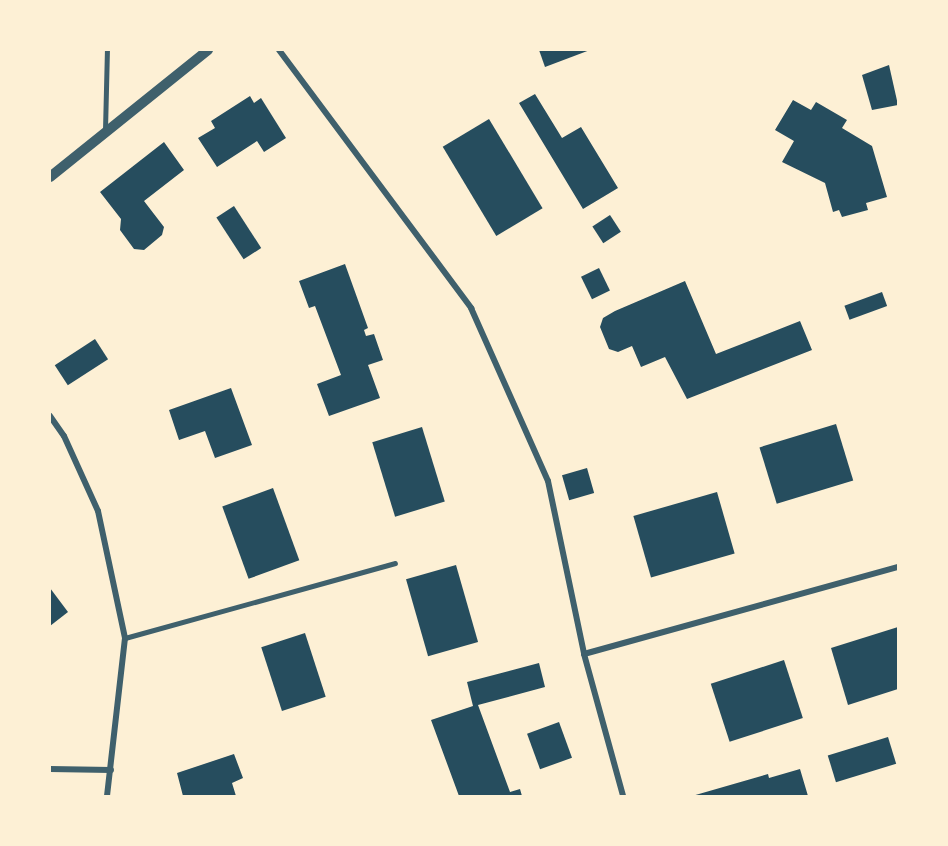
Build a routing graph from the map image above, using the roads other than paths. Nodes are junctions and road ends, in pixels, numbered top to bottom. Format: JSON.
{"nodes":[{"id":1,"x":107,"y":50,"type":"edge"},
{"id":2,"x":208,"y":50,"type":"edge"},
{"id":3,"x":279,"y":50,"type":"edge"},
{"id":4,"x":105,"y":132,"type":"junction"},
{"id":5,"x":50,"y":177,"type":"edge"},
{"id":6,"x":50,"y":416,"type":"edge"},
{"id":7,"x":395,"y":563,"type":"dead end"},
{"id":8,"x":898,"y":567,"type":"edge"},
{"id":9,"x":125,"y":638,"type":"junction"},
{"id":10,"x":584,"y":654,"type":"junction"},
{"id":11,"x":50,"y":769,"type":"edge"},
{"id":12,"x":111,"y":770,"type":"junction"},
{"id":13,"x":107,"y":796,"type":"edge"},
{"id":14,"x":623,"y":796,"type":"edge"}],
"edges":[{"from":1,"to":4,"type":"lane"},
{"from":2,"to":4,"type":"street"},
{"from":3,"to":10,"type":"street"},
{"from":4,"to":5,"type":"street"},
{"from":6,"to":9,"type":"street"},
{"from":7,"to":9,"type":"lane"},
{"from":8,"to":10,"type":"street"},
{"from":9,"to":12,"type":"street"},
{"from":10,"to":14,"type":"street"},
{"from":11,"to":12,"type":"street"},
{"from":12,"to":13,"type":"street"}]}
